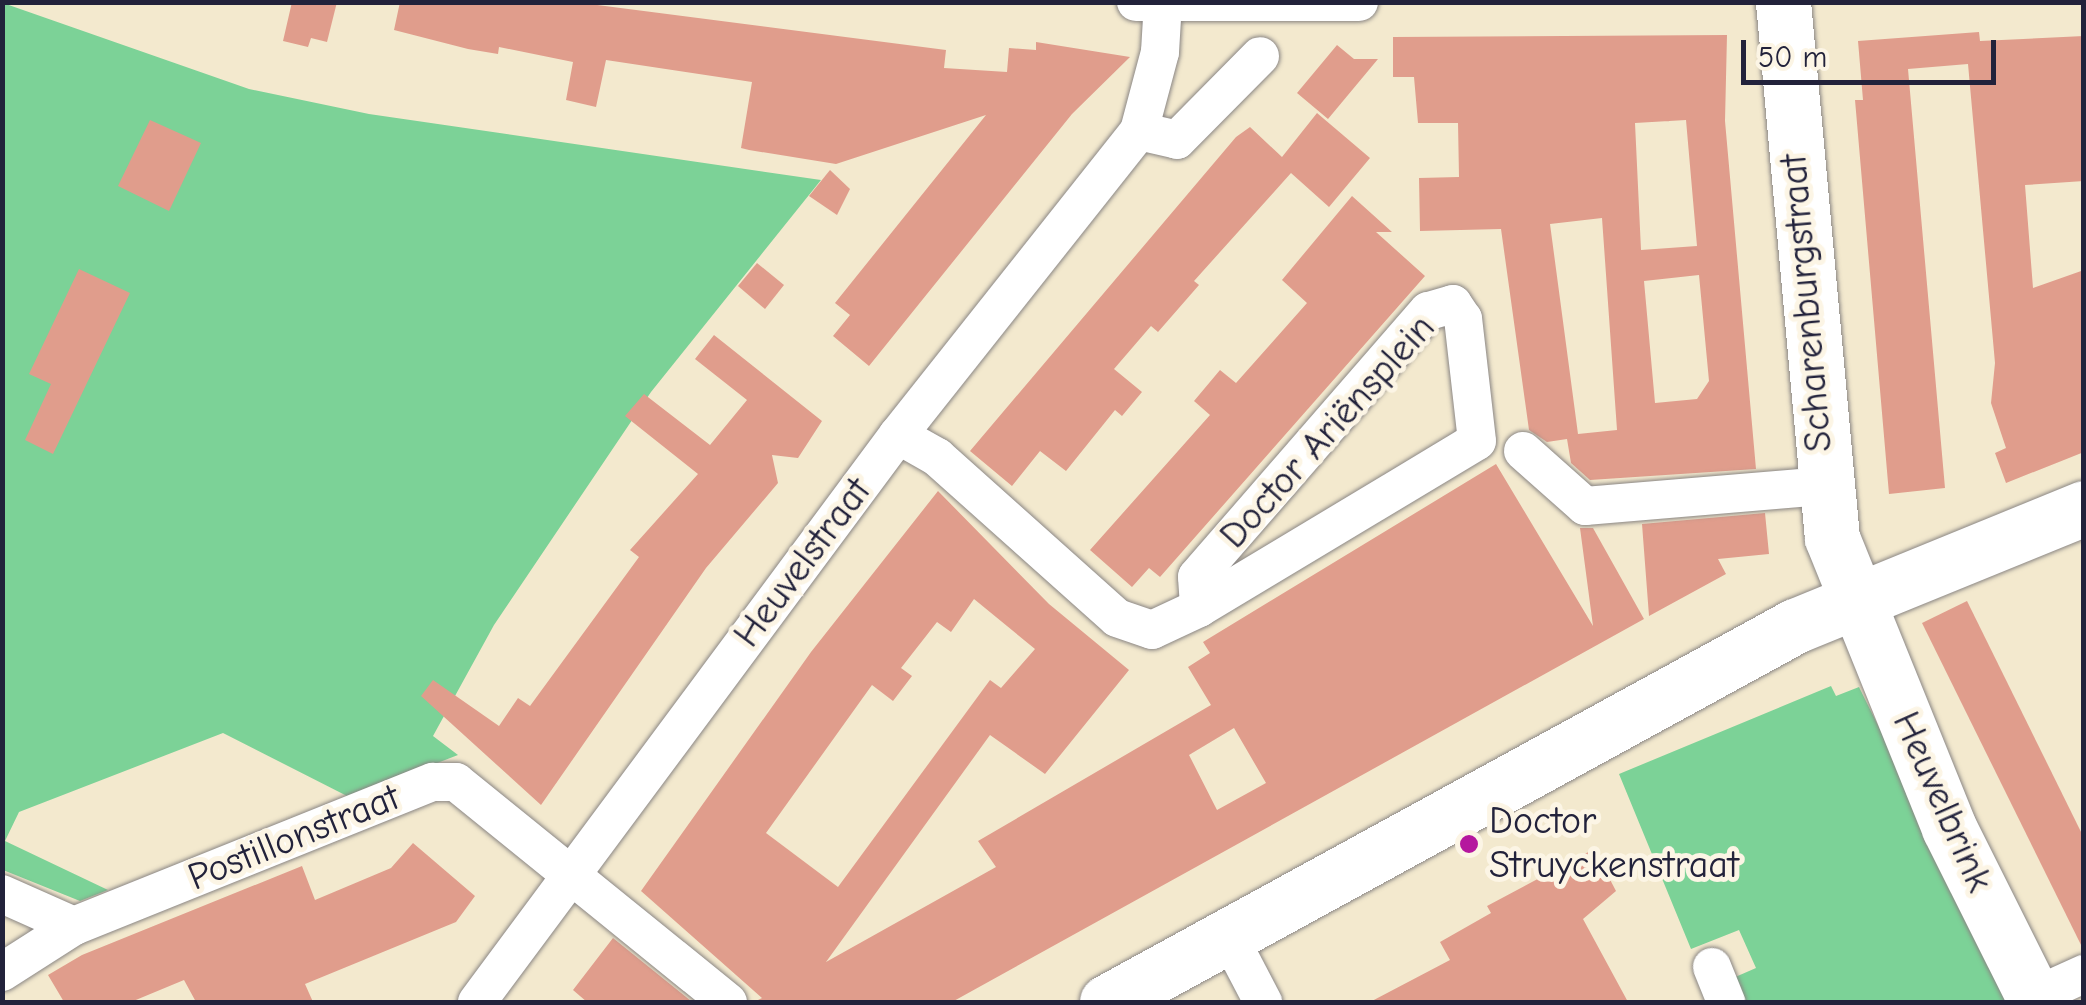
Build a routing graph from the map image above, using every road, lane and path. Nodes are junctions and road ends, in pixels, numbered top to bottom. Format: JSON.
{"nodes":[{"id":1,"x":1359,"y":2,"type":"edge"},
{"id":2,"x":1783,"y":2,"type":"edge"},
{"id":3,"x":1154,"y":3,"type":"edge"},
{"id":4,"x":1260,"y":56,"type":"dead end"},
{"id":5,"x":1139,"y":132,"type":"junction"},
{"id":6,"x":898,"y":434,"type":"junction"},
{"id":7,"x":1523,"y":451,"type":"dead end"},
{"id":8,"x":1822,"y":486,"type":"junction"},
{"id":9,"x":2084,"y":508,"type":"edge"},
{"id":10,"x":1854,"y":599,"type":"junction"},
{"id":11,"x":1199,"y":608,"type":"junction"},
{"id":12,"x":572,"y":874,"type":"junction"},
{"id":13,"x":2,"y":894,"type":"edge"},
{"id":14,"x":74,"y":926,"type":"junction"},
{"id":15,"x":1228,"y":936,"type":"junction"},
{"id":16,"x":1712,"y":967,"type":"dead end"},
{"id":17,"x":2,"y":972,"type":"edge"},
{"id":18,"x":2084,"y":974,"type":"edge"},
{"id":19,"x":2035,"y":1000,"type":"edge"},
{"id":20,"x":477,"y":1002,"type":"edge"},
{"id":21,"x":728,"y":1002,"type":"edge"},
{"id":22,"x":1107,"y":1002,"type":"edge"},
{"id":23,"x":1262,"y":1002,"type":"edge"},
{"id":24,"x":1726,"y":1002,"type":"edge"}],
"edges":[{"from":1,"to":3,"type":"street"},
{"from":2,"to":8,"type":"street","name":"Scharenburgstraat"},
{"from":3,"to":5,"type":"street","name":"Heuvelstraat"},
{"from":4,"to":5,"type":"street"},
{"from":5,"to":6,"type":"street","name":"Heuvelstraat"},
{"from":6,"to":11,"type":"street","name":"Doctor Ariënsplein"},
{"from":6,"to":12,"type":"street","name":"Heuvelstraat"},
{"from":7,"to":8,"type":"street"},
{"from":8,"to":10,"type":"street","name":"Scharenburgstraat"},
{"from":9,"to":10,"type":"street"},
{"from":10,"to":15,"type":"street"},
{"from":10,"to":19,"type":"street","name":"Heuvelbrink"},
{"from":11,"to":11,"type":"street","name":"Doctor Ariënsplein"},
{"from":12,"to":14,"type":"street","name":"Postillonstraat"},
{"from":12,"to":20,"type":"street","name":"Heuvelstraat"},
{"from":12,"to":21,"type":"street","name":"Postillonstraat"},
{"from":13,"to":14,"type":"street"},
{"from":14,"to":17,"type":"street","name":"Postillonstraat"},
{"from":15,"to":22,"type":"street"},
{"from":15,"to":23,"type":"street"},
{"from":16,"to":24,"type":"street"},
{"from":18,"to":19,"type":"street"}]}
